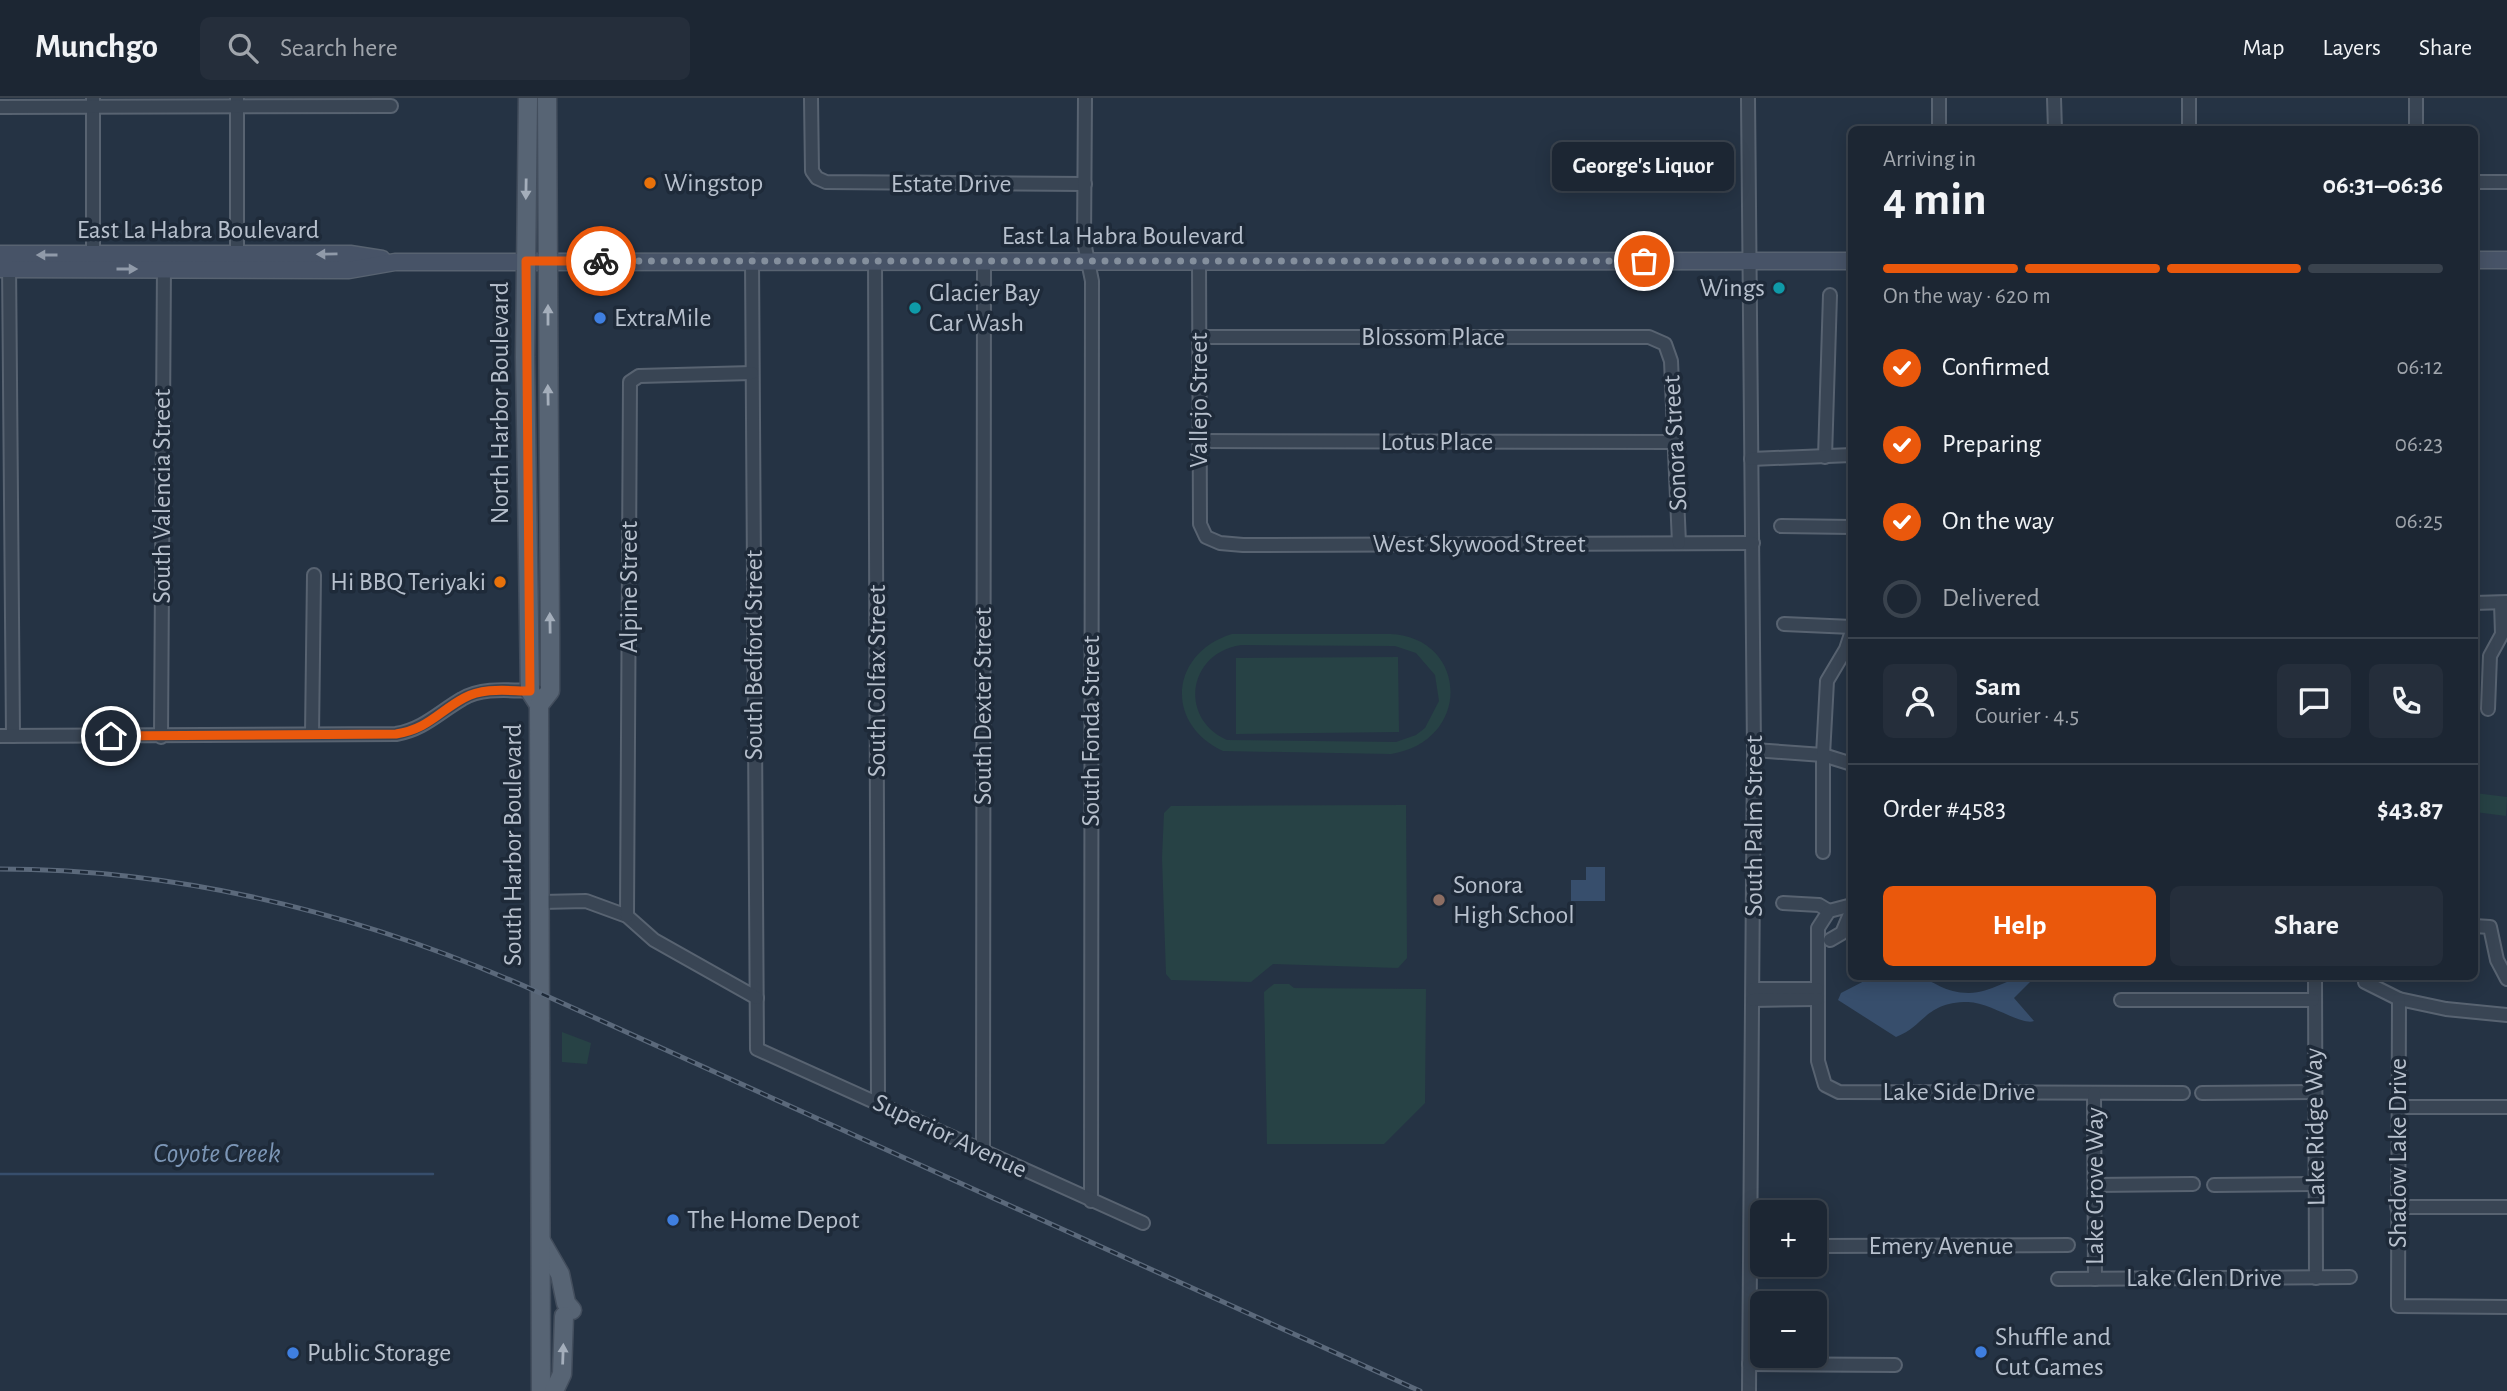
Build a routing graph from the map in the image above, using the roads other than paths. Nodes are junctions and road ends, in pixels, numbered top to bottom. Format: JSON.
{"nodes":[{"id":1,"x":528,"y":98,"type":"edge"},
{"id":2,"x":547,"y":98,"type":"edge"},
{"id":3,"x":811,"y":98,"type":"edge"},
{"id":4,"x":1085,"y":98,"type":"edge"},
{"id":5,"x":1748,"y":98,"type":"edge"},
{"id":6,"x":1939,"y":98,"type":"edge"},
{"id":7,"x":2054,"y":98,"type":"edge"},
{"id":8,"x":2189,"y":98,"type":"edge"},
{"id":9,"x":2416,"y":98,"type":"edge"},
{"id":10,"x":93,"y":102,"type":"edge"},
{"id":11,"x":237,"y":102,"type":"edge"},
{"id":12,"x":391,"y":106,"type":"dead end"},
{"id":13,"x":0,"y":107,"type":"edge"},
{"id":14,"x":1939,"y":126,"type":"edge"},
{"id":15,"x":2054,"y":126,"type":"edge"},
{"id":16,"x":2189,"y":126,"type":"edge"},
{"id":17,"x":2416,"y":126,"type":"edge"},
{"id":18,"x":2478,"y":182,"type":"edge"},
{"id":19,"x":2507,"y":182,"type":"edge"},
{"id":20,"x":1085,"y":184,"type":"junction"},
{"id":21,"x":93,"y":255,"type":"junction"},
{"id":22,"x":752,"y":260,"type":"junction"},
{"id":23,"x":875,"y":260,"type":"junction"},
{"id":24,"x":984,"y":260,"type":"junction"},
{"id":25,"x":2478,"y":260,"type":"edge"},
{"id":26,"x":2507,"y":260,"type":"edge"},
{"id":27,"x":526,"y":261,"type":"junction"},
{"id":28,"x":547,"y":261,"type":"junction"},
{"id":29,"x":1088,"y":261,"type":"junction"},
{"id":30,"x":1199,"y":261,"type":"junction"},
{"id":31,"x":1749,"y":261,"type":"junction"},
{"id":32,"x":1848,"y":261,"type":"edge"},
{"id":33,"x":5,"y":262,"type":"edge"},
{"id":34,"x":237,"y":262,"type":"junction"},
{"id":35,"x":164,"y":263,"type":"junction"},
{"id":36,"x":1830,"y":295,"type":"dead end"},
{"id":37,"x":1199,"y":337,"type":"junction"},
{"id":38,"x":1665,"y":344,"type":"joint"},
{"id":39,"x":752,"y":373,"type":"junction"},
{"id":40,"x":1199,"y":442,"type":"junction"},
{"id":41,"x":1676,"y":442,"type":"junction"},
{"id":42,"x":1848,"y":456,"type":"edge"},
{"id":43,"x":1825,"y":457,"type":"junction"},
{"id":44,"x":1751,"y":459,"type":"junction"},
{"id":45,"x":1781,"y":526,"type":"dead end"},
{"id":46,"x":1848,"y":527,"type":"edge"},
{"id":47,"x":1206,"y":537,"type":"joint"},
{"id":48,"x":1679,"y":543,"type":"junction"},
{"id":49,"x":1753,"y":543,"type":"junction"},
{"id":50,"x":314,"y":576,"type":"dead end"},
{"id":51,"x":2478,"y":603,"type":"edge"},
{"id":52,"x":2504,"y":603,"type":"edge"},
{"id":53,"x":1784,"y":624,"type":"dead end"},
{"id":54,"x":1848,"y":629,"type":"edge"},
{"id":55,"x":1848,"y":642,"type":"edge"},
{"id":56,"x":540,"y":696,"type":"junction"},
{"id":57,"x":2488,"y":709,"type":"dead end"},
{"id":58,"x":312,"y":734,"type":"junction"},
{"id":59,"x":6,"y":736,"type":"edge"},
{"id":60,"x":161,"y":737,"type":"junction"},
{"id":61,"x":1754,"y":750,"type":"junction"},
{"id":62,"x":1823,"y":755,"type":"junction"},
{"id":63,"x":1848,"y":763,"type":"edge"},
{"id":64,"x":1823,"y":852,"type":"dead end"},
{"id":65,"x":542,"y":902,"type":"junction"},
{"id":66,"x":1783,"y":903,"type":"dead end"},
{"id":67,"x":1848,"y":908,"type":"edge"},
{"id":68,"x":1829,"y":911,"type":"junction"},
{"id":69,"x":627,"y":916,"type":"junction"},
{"id":70,"x":1848,"y":917,"type":"edge"},
{"id":71,"x":2478,"y":926,"type":"edge"},
{"id":72,"x":1830,"y":940,"type":"dead end"},
{"id":73,"x":2507,"y":979,"type":"edge"},
{"id":74,"x":2315,"y":980,"type":"edge"},
{"id":75,"x":2367,"y":980,"type":"edge"},
{"id":76,"x":1817,"y":994,"type":"junction"},
{"id":77,"x":1753,"y":995,"type":"junction"},
{"id":78,"x":757,"y":998,"type":"junction"},
{"id":79,"x":2399,"y":999,"type":"junction"},
{"id":80,"x":2121,"y":1000,"type":"dead end"},
{"id":81,"x":2314,"y":1000,"type":"junction"},
{"id":82,"x":2507,"y":1015,"type":"edge"},
{"id":83,"x":757,"y":1049,"type":"joint"},
{"id":84,"x":2314,"y":1092,"type":"junction"},
{"id":85,"x":2094,"y":1093,"type":"junction"},
{"id":86,"x":2183,"y":1093,"type":"dead end"},
{"id":87,"x":2202,"y":1093,"type":"dead end"},
{"id":88,"x":878,"y":1102,"type":"junction"},
{"id":89,"x":2397,"y":1107,"type":"junction"},
{"id":90,"x":2507,"y":1107,"type":"edge"},
{"id":91,"x":983,"y":1151,"type":"junction"},
{"id":92,"x":2193,"y":1184,"type":"dead end"},
{"id":93,"x":2315,"y":1184,"type":"junction"},
{"id":94,"x":2095,"y":1185,"type":"junction"},
{"id":95,"x":2214,"y":1185,"type":"dead end"},
{"id":96,"x":1755,"y":1200,"type":"edge"},
{"id":97,"x":1091,"y":1201,"type":"junction"},
{"id":98,"x":2397,"y":1207,"type":"junction"},
{"id":99,"x":2507,"y":1207,"type":"edge"},
{"id":100,"x":1143,"y":1223,"type":"dead end"},
{"id":101,"x":540,"y":1239,"type":"junction"},
{"id":102,"x":2068,"y":1245,"type":"dead end"},
{"id":103,"x":1827,"y":1247,"type":"edge"},
{"id":104,"x":1754,"y":1277,"type":"edge"},
{"id":105,"x":2316,"y":1278,"type":"junction"},
{"id":106,"x":2350,"y":1278,"type":"dead end"},
{"id":107,"x":2058,"y":1279,"type":"dead end"},
{"id":108,"x":2095,"y":1279,"type":"junction"},
{"id":109,"x":2507,"y":1307,"type":"edge"},
{"id":110,"x":1749,"y":1364,"type":"junction"},
{"id":111,"x":1895,"y":1366,"type":"dead end"},
{"id":112,"x":541,"y":1391,"type":"edge"},
{"id":113,"x":554,"y":1391,"type":"edge"},
{"id":114,"x":1749,"y":1391,"type":"edge"}],
"edges":[{"from":1,"to":27,"type":"main road","name":"North Harbor Boulevard","one_way":true},
{"from":2,"to":28,"type":"main road","name":"North Harbor Boulevard"},
{"from":3,"to":20,"type":"street","name":"Estate Drive"},
{"from":4,"to":20,"type":"street","name":"South Fonda Street"},
{"from":5,"to":31,"type":"street","name":"South Palm Street"},
{"from":6,"to":14,"type":"street"},
{"from":7,"to":15,"type":"street"},
{"from":8,"to":16,"type":"street"},
{"from":9,"to":17,"type":"street"},
{"from":10,"to":11,"type":"street"},
{"from":10,"to":13,"type":"street"},
{"from":10,"to":21,"type":"street"},
{"from":11,"to":12,"type":"street"},
{"from":11,"to":34,"type":"street"},
{"from":18,"to":19,"type":"street"},
{"from":20,"to":29,"type":"street","name":"South Fonda Street"},
{"from":21,"to":33,"type":"main road","name":"East La Habra Boulevard","one_way":true},
{"from":21,"to":35,"type":"main road","name":"East La Habra Boulevard"},
{"from":22,"to":23,"type":"main road","name":"East La Habra Boulevard"},
{"from":22,"to":28,"type":"main road","name":"East La Habra Boulevard"},
{"from":22,"to":39,"type":"street","name":"South Bedford Street"},
{"from":23,"to":24,"type":"main road","name":"East La Habra Boulevard"},
{"from":23,"to":88,"type":"street","name":"South Colfax Street"},
{"from":24,"to":29,"type":"main road","name":"East La Habra Boulevard"},
{"from":24,"to":91,"type":"street","name":"South Dexter Street"},
{"from":25,"to":26,"type":"main road"},
{"from":27,"to":28,"type":"main road","name":"East La Habra Boulevard"},
{"from":27,"to":34,"type":"main road","name":"East La Habra Boulevard"},
{"from":27,"to":56,"type":"main road","name":"North Harbor Boulevard"},
{"from":56,"to":28,"type":"main road","name":"South Harbor Boulevard","one_way":true},
{"from":29,"to":30,"type":"main road","name":"East La Habra Boulevard"},
{"from":29,"to":97,"type":"street","name":"South Fonda Street"},
{"from":30,"to":31,"type":"main road","name":"East La Habra Boulevard"},
{"from":30,"to":37,"type":"street","name":"Vallejo Street"},
{"from":31,"to":32,"type":"main road","name":"East La Habra Boulevard"},
{"from":31,"to":44,"type":"street","name":"South Palm Street"},
{"from":33,"to":35,"type":"main road","name":"East La Habra Boulevard","one_way":true},
{"from":33,"to":59,"type":"street"},
{"from":34,"to":35,"type":"main road","name":"East La Habra Boulevard"},
{"from":35,"to":60,"type":"street","name":"South Valencia Street"},
{"from":36,"to":43,"type":"street"},
{"from":37,"to":38,"type":"street","name":"Blossom Place"},
{"from":37,"to":40,"type":"street","name":"Vallejo Street"},
{"from":38,"to":41,"type":"street","name":"Sonora Street"},
{"from":39,"to":69,"type":"street","name":"Alpine Street"},
{"from":39,"to":78,"type":"street","name":"South Bedford Street"},
{"from":40,"to":41,"type":"street","name":"Lotus Place"},
{"from":40,"to":47,"type":"street","name":"Vallejo Street"},
{"from":41,"to":48,"type":"street","name":"Sonora Street"},
{"from":42,"to":43,"type":"street"},
{"from":43,"to":44,"type":"street"},
{"from":44,"to":49,"type":"street","name":"South Palm Street"},
{"from":45,"to":46,"type":"street"},
{"from":47,"to":48,"type":"street","name":"West Skywood Street"},
{"from":48,"to":49,"type":"street","name":"West Skywood Street"},
{"from":49,"to":61,"type":"street","name":"South Palm Street"},
{"from":50,"to":58,"type":"street"},
{"from":51,"to":52,"type":"street"},
{"from":52,"to":57,"type":"street"},
{"from":53,"to":54,"type":"street"},
{"from":55,"to":62,"type":"street"},
{"from":56,"to":58,"type":"street"},
{"from":56,"to":65,"type":"main road","name":"South Harbor Boulevard"},
{"from":58,"to":60,"type":"street"},
{"from":59,"to":60,"type":"street"},
{"from":61,"to":62,"type":"street"},
{"from":61,"to":77,"type":"street","name":"South Palm Street"},
{"from":62,"to":63,"type":"street"},
{"from":62,"to":64,"type":"street"},
{"from":65,"to":69,"type":"street"},
{"from":65,"to":101,"type":"main road","name":"South Harbor Boulevard"},
{"from":66,"to":68,"type":"street"},
{"from":67,"to":68,"type":"street"},
{"from":68,"to":76,"type":"street"},
{"from":69,"to":78,"type":"street"},
{"from":70,"to":72,"type":"street"},
{"from":71,"to":73,"type":"street"},
{"from":74,"to":81,"type":"street","name":"Lake Ridge Way"},
{"from":75,"to":79,"type":"street"},
{"from":76,"to":77,"type":"street"},
{"from":76,"to":85,"type":"street","name":"Lake Side Drive"},
{"from":77,"to":96,"type":"street","name":"South Palm Street"},
{"from":78,"to":83,"type":"street","name":"South Bedford Street"},
{"from":79,"to":82,"type":"street"},
{"from":79,"to":89,"type":"street","name":"Shadow Lake Drive"},
{"from":80,"to":81,"type":"street"},
{"from":81,"to":84,"type":"street","name":"Lake Ridge Way"},
{"from":83,"to":88,"type":"street","name":"Superior Avenue"},
{"from":84,"to":87,"type":"street"},
{"from":84,"to":93,"type":"street","name":"Lake Ridge Way"},
{"from":85,"to":86,"type":"street","name":"Lake Side Drive"},
{"from":85,"to":94,"type":"street","name":"Lake Grove Way"},
{"from":88,"to":91,"type":"street","name":"Superior Avenue"},
{"from":89,"to":90,"type":"street"},
{"from":89,"to":98,"type":"street","name":"Shadow Lake Drive"},
{"from":91,"to":97,"type":"street","name":"Superior Avenue"},
{"from":92,"to":94,"type":"street"},
{"from":93,"to":95,"type":"street"},
{"from":93,"to":105,"type":"street","name":"Lake Ridge Way"},
{"from":94,"to":108,"type":"street","name":"Lake Grove Way"},
{"from":97,"to":100,"type":"street","name":"Superior Avenue"},
{"from":98,"to":99,"type":"street"},
{"from":98,"to":109,"type":"street","name":"Shadow Lake Drive"},
{"from":101,"to":112,"type":"main road","name":"South Harbor Boulevard"},
{"from":113,"to":101,"type":"main road","one_way":true},
{"from":102,"to":103,"type":"street","name":"Emery Avenue"},
{"from":104,"to":110,"type":"street","name":"South Palm Street"},
{"from":105,"to":106,"type":"street","name":"Lake Glen Drive"},
{"from":105,"to":108,"type":"street","name":"Lake Glen Drive"},
{"from":107,"to":108,"type":"street","name":"Lake Glen Drive"},
{"from":110,"to":111,"type":"street"},
{"from":110,"to":114,"type":"street","name":"South Palm Street"}]}
